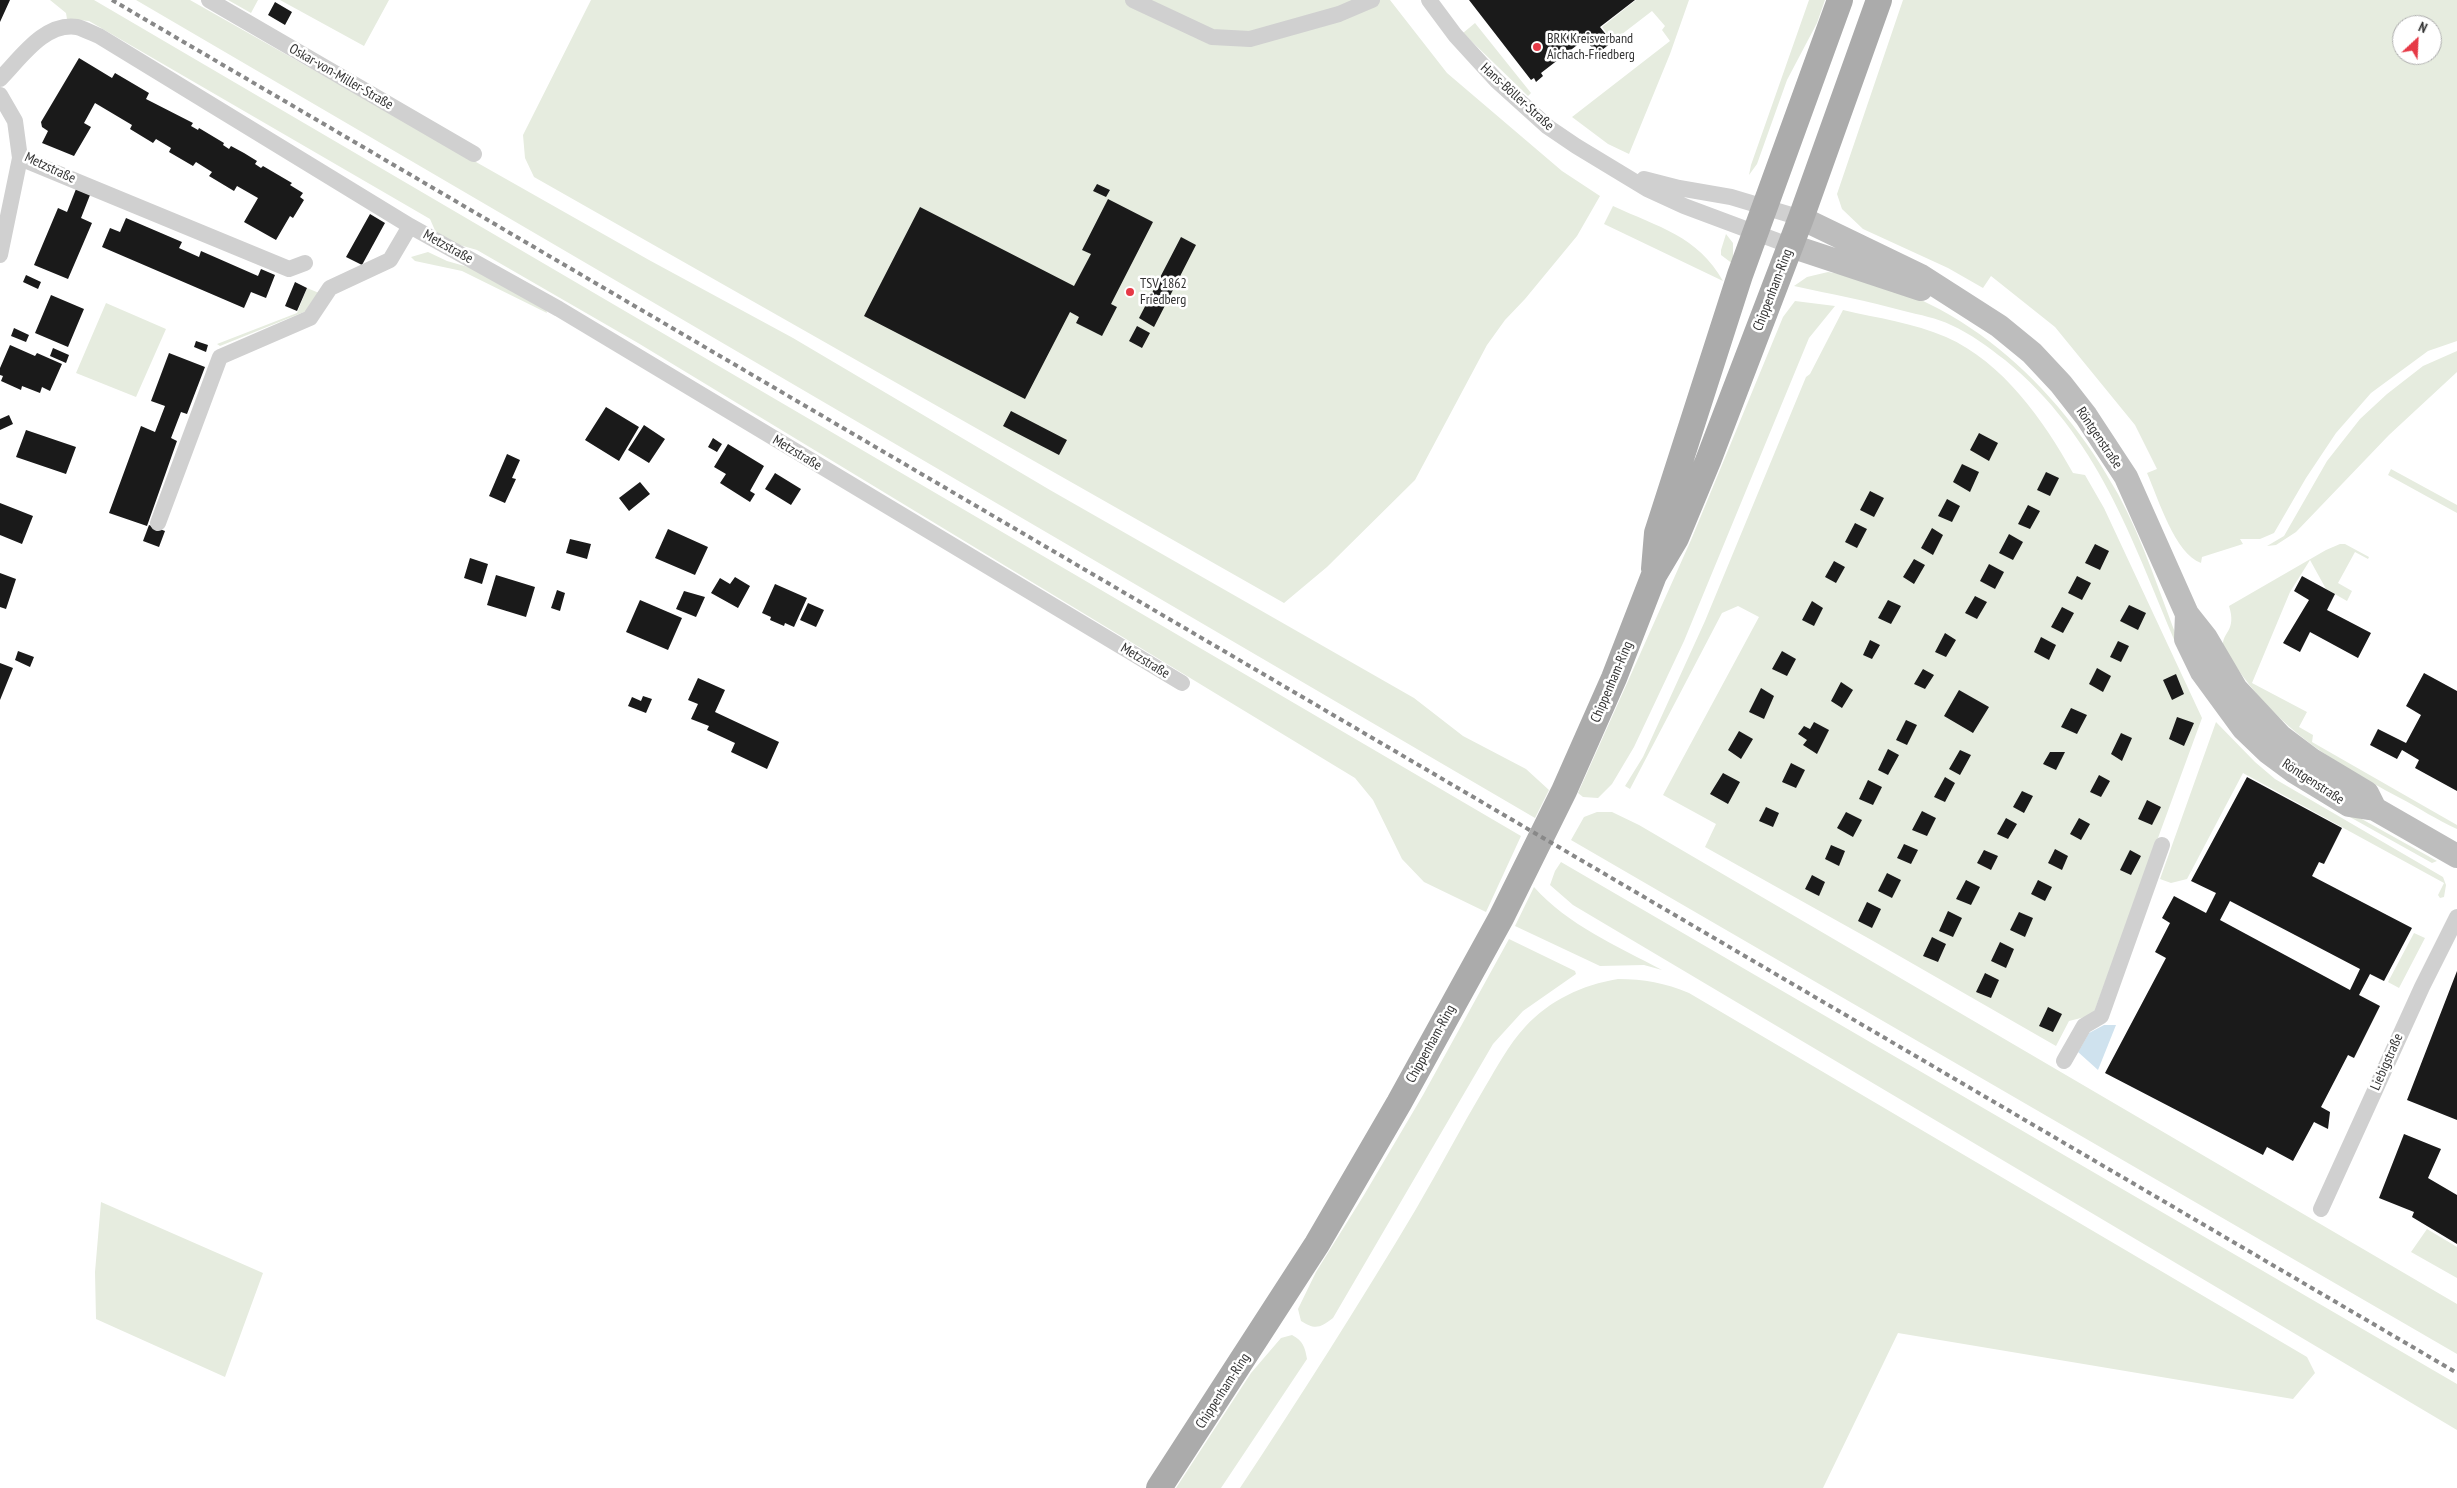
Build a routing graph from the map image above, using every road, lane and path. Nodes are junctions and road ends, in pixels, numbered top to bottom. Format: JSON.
{"nodes":[{"id":1,"x":209,"y":0,"type":"edge"},
{"id":2,"x":1134,"y":0,"type":"edge"},
{"id":3,"x":1372,"y":0,"type":"edge"},
{"id":4,"x":1429,"y":0,"type":"edge"},
{"id":5,"x":1840,"y":0,"type":"edge"},
{"id":6,"x":1879,"y":0,"type":"edge"},
{"id":7,"x":0,"y":79,"type":"edge"},
{"id":8,"x":0,"y":95,"type":"edge"},
{"id":9,"x":474,"y":154,"type":"dead end"},
{"id":10,"x":20,"y":158,"type":"junction"},
{"id":11,"x":1623,"y":173,"type":"junction"},
{"id":12,"x":1765,"y":207,"type":"junction"},
{"id":13,"x":1801,"y":218,"type":"junction"},
{"id":14,"x":410,"y":226,"type":"junction"},
{"id":15,"x":1756,"y":233,"type":"junction"},
{"id":16,"x":1790,"y":246,"type":"junction"},
{"id":17,"x":0,"y":255,"type":"edge"},
{"id":18,"x":305,"y":263,"type":"dead end"},
{"id":19,"x":1961,"y":301,"type":"junction"},
{"id":20,"x":158,"y":523,"type":"dead end"},
{"id":21,"x":1654,"y":574,"type":"junction"},
{"id":22,"x":1182,"y":683,"type":"dead end"},
{"id":23,"x":2162,"y":845,"type":"dead end"},
{"id":24,"x":2457,"y":856,"type":"edge"},
{"id":25,"x":2457,"y":917,"type":"edge"},
{"id":26,"x":2064,"y":1061,"type":"dead end"},
{"id":27,"x":2321,"y":1209,"type":"dead end"},
{"id":28,"x":1159,"y":1488,"type":"edge"}],
"edges":[{"from":1,"to":9,"type":"street","name":"Oskar-von-Miller-Straße"},
{"from":2,"to":3,"type":"street"},
{"from":4,"to":11,"type":"street","name":"Hans-Böller-Straße"},
{"from":5,"to":12,"type":"main road","name":"Chippenham-Ring"},
{"from":6,"to":13,"type":"main road","name":"Chippenham-Ring"},
{"from":7,"to":14,"type":"street","name":"Metzstraße"},
{"from":8,"to":10,"type":"street","name":"Metzstraße"},
{"from":10,"to":17,"type":"street"},
{"from":10,"to":18,"type":"street","name":"Metzstraße"},
{"from":11,"to":12,"type":"street","name":"Hans-Böller-Straße"},
{"from":11,"to":15,"type":"street","name":"Hans-Böller-Straße"},
{"from":12,"to":13,"type":"street","name":"Hans-Böller-Straße"},
{"from":12,"to":15,"type":"main road","name":"Chippenham-Ring"},
{"from":13,"to":16,"type":"main road","name":"Chippenham-Ring"},
{"from":13,"to":19,"type":"street","name":"Röntgenstraße"},
{"from":14,"to":20,"type":"street","name":"Metzstraße"},
{"from":14,"to":22,"type":"street","name":"Metzstraße"},
{"from":15,"to":16,"type":"street","name":"Hans-Böller-Straße"},
{"from":15,"to":21,"type":"main road","name":"Chippenham-Ring"},
{"from":16,"to":19,"type":"street","name":"Röntgenstraße"},
{"from":16,"to":21,"type":"main road","name":"Chippenham-Ring"},
{"from":19,"to":24,"type":"street","name":"Röntgenstraße"},
{"from":21,"to":28,"type":"main road","name":"Chippenham-Ring"},
{"from":23,"to":26,"type":"street"},
{"from":25,"to":27,"type":"street","name":"Liebigstraße"}]}
